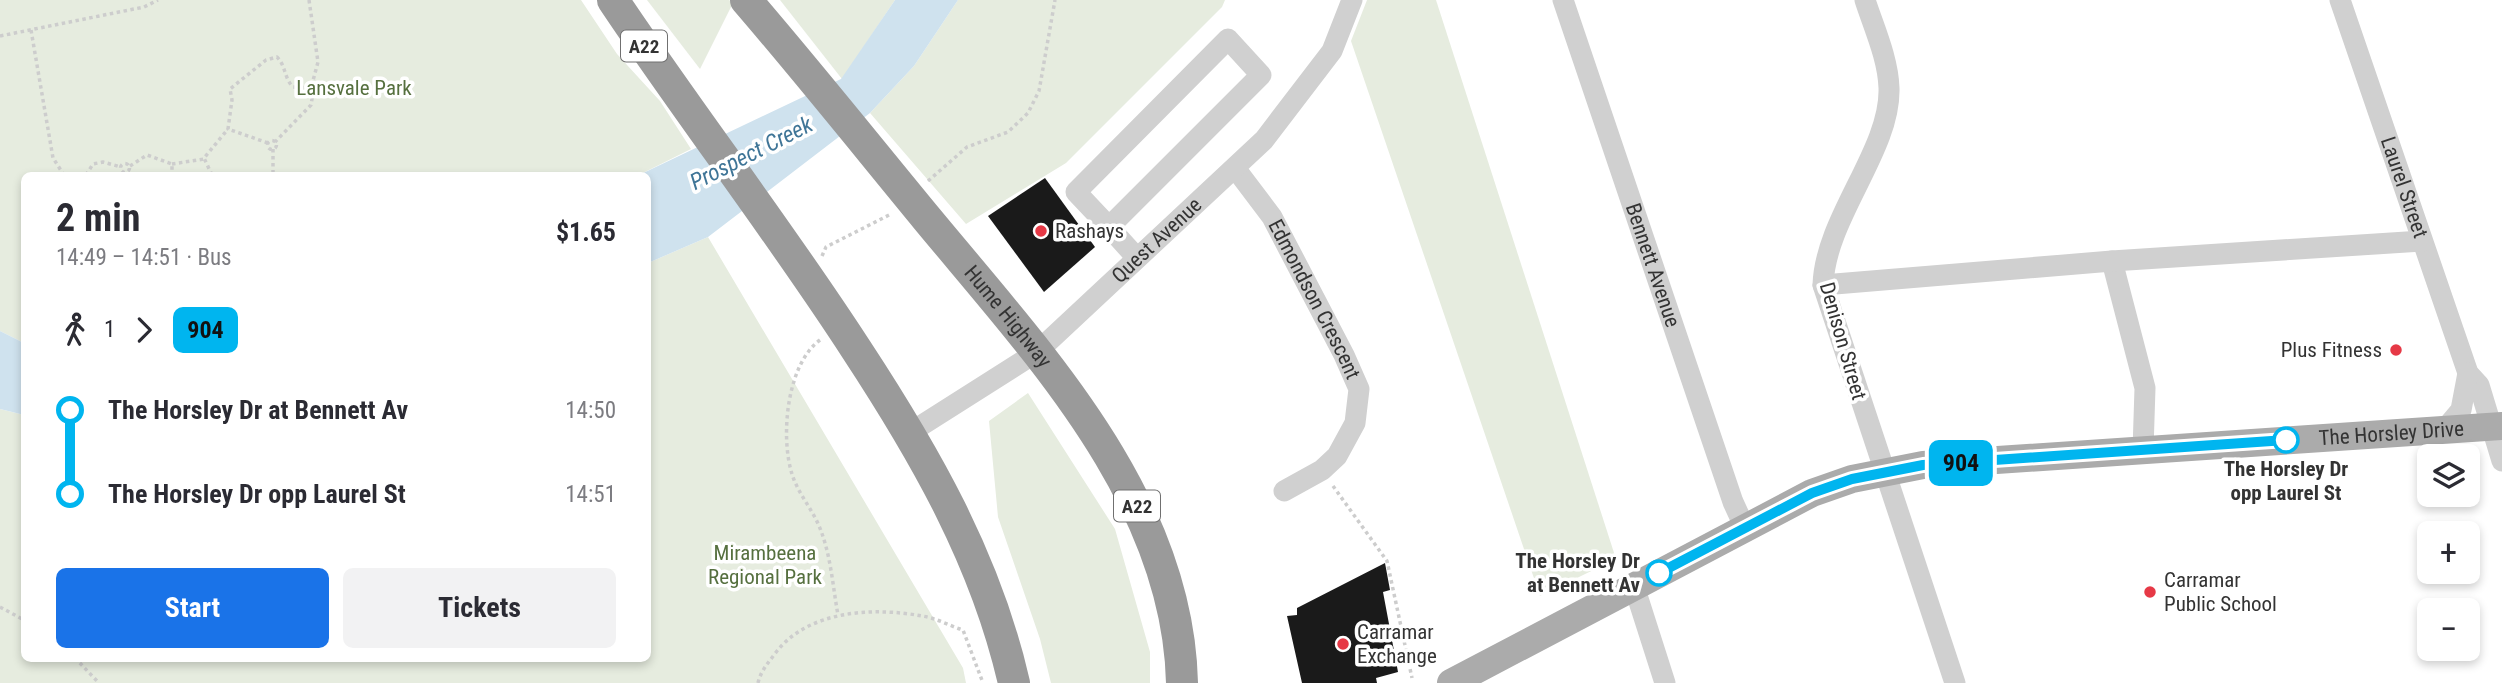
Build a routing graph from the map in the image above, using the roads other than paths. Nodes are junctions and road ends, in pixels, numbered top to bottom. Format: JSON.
{"nodes":[{"id":1,"x":613,"y":0,"type":"edge"},
{"id":2,"x":746,"y":0,"type":"edge"},
{"id":3,"x":1352,"y":0,"type":"edge"},
{"id":4,"x":1563,"y":0,"type":"edge"},
{"id":5,"x":1865,"y":0,"type":"edge"},
{"id":6,"x":2340,"y":0,"type":"edge"},
{"id":7,"x":1235,"y":167,"type":"junction"},
{"id":8,"x":1109,"y":227,"type":"junction"},
{"id":9,"x":2422,"y":241,"type":"junction"},
{"id":10,"x":1137,"y":258,"type":"junction"},
{"id":11,"x":2112,"y":261,"type":"junction"},
{"id":12,"x":1824,"y":285,"type":"junction"},
{"id":13,"x":1037,"y":352,"type":"junction"},
{"id":14,"x":2468,"y":373,"type":"junction"},
{"id":15,"x":2497,"y":426,"type":"edge"},
{"id":16,"x":2445,"y":429,"type":"junction"},
{"id":17,"x":911,"y":432,"type":"junction"},
{"id":18,"x":2143,"y":450,"type":"junction"},
{"id":19,"x":2502,"y":461,"type":"edge"},
{"id":20,"x":1884,"y":471,"type":"junction"},
{"id":21,"x":1284,"y":491,"type":"dead end"},
{"id":22,"x":1745,"y":528,"type":"junction"},
{"id":23,"x":1634,"y":586,"type":"junction"},
{"id":24,"x":1014,"y":683,"type":"edge"},
{"id":25,"x":1182,"y":683,"type":"edge"},
{"id":26,"x":1451,"y":683,"type":"edge"},
{"id":27,"x":1665,"y":683,"type":"edge"},
{"id":28,"x":1955,"y":683,"type":"edge"}],
"edges":[{"from":1,"to":17,"type":"highway","number":"A22"},
{"from":2,"to":13,"type":"highway","name":"Hume Highway","number":"A22"},
{"from":3,"to":7,"type":"street","name":"Quest Avenue"},
{"from":4,"to":22,"type":"street","name":"Bennett Avenue"},
{"from":5,"to":12,"type":"street","name":"Denison Street"},
{"from":6,"to":9,"type":"street","name":"Laurel Street"},
{"from":7,"to":10,"type":"street","name":"Quest Avenue"},
{"from":7,"to":21,"type":"street","name":"Edmondson Crescent"},
{"from":8,"to":8,"type":"street"},
{"from":8,"to":10,"type":"street"},
{"from":9,"to":11,"type":"street"},
{"from":9,"to":14,"type":"street","name":"Laurel Street"},
{"from":10,"to":13,"type":"street","name":"Quest Avenue"},
{"from":11,"to":12,"type":"street"},
{"from":11,"to":18,"type":"street"},
{"from":12,"to":20,"type":"street","name":"Denison Street"},
{"from":13,"to":17,"type":"street","name":"Quest Avenue"},
{"from":13,"to":25,"type":"highway","name":"Hume Highway","number":"A22"},
{"from":14,"to":15,"type":"street","name":"Laurel Street"},
{"from":14,"to":16,"type":"street","name":"Laurel Street"},
{"from":15,"to":16,"type":"main road","name":"The Horsley Drive"},
{"from":15,"to":19,"type":"street","name":"Laurel Street"},
{"from":16,"to":18,"type":"main road","name":"The Horsley Drive"},
{"from":17,"to":24,"type":"highway","number":"A22"},
{"from":18,"to":20,"type":"main road","name":"The Horsley Drive"},
{"from":20,"to":22,"type":"main road","name":"The Horsley Drive"},
{"from":20,"to":28,"type":"street","name":"Denison Street"},
{"from":22,"to":23,"type":"main road","name":"The Horsley Drive"},
{"from":23,"to":26,"type":"main road","name":"The Horsley Drive"},
{"from":23,"to":27,"type":"street"}]}
